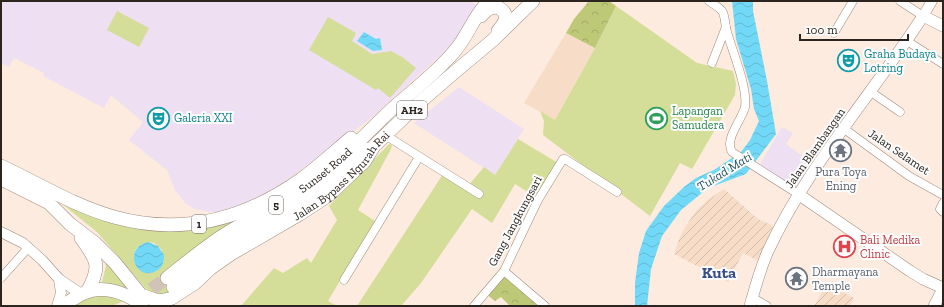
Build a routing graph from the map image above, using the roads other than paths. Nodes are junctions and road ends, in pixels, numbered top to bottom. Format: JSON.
{"nodes":[{"id":1,"x":489,"y":1,"type":"edge"},
{"id":2,"x":533,"y":1,"type":"edge"},
{"id":3,"x":709,"y":1,"type":"edge"},
{"id":4,"x":853,"y":1,"type":"edge"},
{"id":5,"x":900,"y":1,"type":"edge"},
{"id":6,"x":932,"y":1,"type":"edge"},
{"id":7,"x":923,"y":16,"type":"junction"},
{"id":8,"x":472,"y":24,"type":"junction"},
{"id":9,"x":943,"y":26,"type":"edge"},
{"id":10,"x":726,"y":27,"type":"junction"},
{"id":11,"x":834,"y":34,"type":"dead end"},
{"id":12,"x":493,"y":40,"type":"junction"},
{"id":13,"x":907,"y":40,"type":"junction"},
{"id":14,"x":712,"y":63,"type":"dead end"},
{"id":15,"x":943,"y":64,"type":"edge"},
{"id":16,"x":871,"y":92,"type":"junction"},
{"id":17,"x":900,"y":112,"type":"dead end"},
{"id":18,"x":378,"y":122,"type":"junction"},
{"id":19,"x":843,"y":128,"type":"junction"},
{"id":20,"x":386,"y":135,"type":"junction"},
{"id":21,"x":374,"y":146,"type":"junction"},
{"id":22,"x":419,"y":156,"type":"junction"},
{"id":23,"x":1,"y":166,"type":"edge"},
{"id":24,"x":1,"y":178,"type":"edge"},
{"id":25,"x":617,"y":192,"type":"dead end"},
{"id":26,"x":479,"y":194,"type":"dead end"},
{"id":27,"x":798,"y":194,"type":"junction"},
{"id":28,"x":943,"y":195,"type":"edge"},
{"id":29,"x":943,"y":203,"type":"edge"},
{"id":30,"x":943,"y":212,"type":"edge"},
{"id":31,"x":70,"y":224,"type":"junction"},
{"id":32,"x":1,"y":232,"type":"edge"},
{"id":33,"x":28,"y":248,"type":"junction"},
{"id":34,"x":504,"y":270,"type":"junction"},
{"id":35,"x":1,"y":278,"type":"edge"},
{"id":36,"x":60,"y":279,"type":"junction"},
{"id":37,"x":344,"y":280,"type":"dead end"},
{"id":38,"x":195,"y":283,"type":"junction"},
{"id":39,"x":943,"y":288,"type":"edge"},
{"id":40,"x":84,"y":293,"type":"junction"},
{"id":41,"x":751,"y":302,"type":"edge"},
{"id":42,"x":132,"y":305,"type":"edge"},
{"id":43,"x":57,"y":306,"type":"edge"},
{"id":44,"x":63,"y":306,"type":"edge"},
{"id":45,"x":176,"y":306,"type":"edge"},
{"id":46,"x":474,"y":306,"type":"edge"},
{"id":47,"x":545,"y":306,"type":"edge"},
{"id":48,"x":767,"y":306,"type":"edge"},
{"id":49,"x":934,"y":306,"type":"edge"}],
"edges":[{"from":1,"to":8,"type":"highway","name":"Jalan Bypass Ngurah Rai","number":"AH2"},
{"from":2,"to":12,"type":"highway","name":"Jalan Bypass Ngurah Rai","number":"AH2"},
{"from":3,"to":10,"type":"street"},
{"from":4,"to":11,"type":"street"},
{"from":5,"to":7,"type":"street"},
{"from":6,"to":7,"type":"street"},
{"from":7,"to":9,"type":"main road"},
{"from":7,"to":13,"type":"main road","name":"Jalan Blambangan"},
{"from":8,"to":12,"type":"highway"},
{"from":8,"to":18,"type":"highway","name":"Jalan Bypass Ngurah Rai","number":"AH2"},
{"from":10,"to":14,"type":"street"},
{"from":10,"to":27,"type":"street"},
{"from":12,"to":20,"type":"highway","name":"Jalan Bypass Ngurah Rai","number":"AH2"},
{"from":13,"to":15,"type":"street"},
{"from":13,"to":16,"type":"main road","name":"Jalan Blambangan"},
{"from":16,"to":17,"type":"street"},
{"from":16,"to":19,"type":"main road","name":"Jalan Blambangan"},
{"from":18,"to":21,"type":"highway","name":"Sunset Road","number":"5"},
{"from":18,"to":23,"type":"highway","name":"Jalan Bypass Ngurah Rai","number":"1"},
{"from":19,"to":27,"type":"main road","name":"Jalan Blambangan"},
{"from":19,"to":28,"type":"street","name":"Jalan Selamet"},
{"from":20,"to":21,"type":"highway","name":"Jalan Bypass Ngurah Rai","number":"AH2"},
{"from":20,"to":22,"type":"street"},
{"from":21,"to":38,"type":"highway","name":"Jalan Bypass Ngurah Rai"},
{"from":22,"to":26,"type":"street"},
{"from":22,"to":37,"type":"street"},
{"from":24,"to":31,"type":"highway","name":"Jalan Bypass Ngurah Rai"},
{"from":25,"to":34,"type":"street","name":"Gang Jangkungsari"},
{"from":27,"to":39,"type":"main road"},
{"from":27,"to":41,"type":"main road","name":"Jalan Blambangan"},
{"from":29,"to":30,"type":"street"},
{"from":31,"to":38,"type":"highway","name":"Jalan Bypass Ngurah Rai"},
{"from":31,"to":40,"type":"highway"},
{"from":32,"to":33,"type":"street"},
{"from":33,"to":35,"type":"street"},
{"from":33,"to":36,"type":"street"},
{"from":34,"to":46,"type":"street","name":"Gang Jangkungsari"},
{"from":34,"to":47,"type":"street"},
{"from":36,"to":40,"type":"street"},
{"from":36,"to":43,"type":"street"},
{"from":38,"to":45,"type":"highway"},
{"from":39,"to":49,"type":"main road"},
{"from":40,"to":42,"type":"highway"},
{"from":40,"to":44,"type":"highway"},
{"from":41,"to":48,"type":"street"}]}
